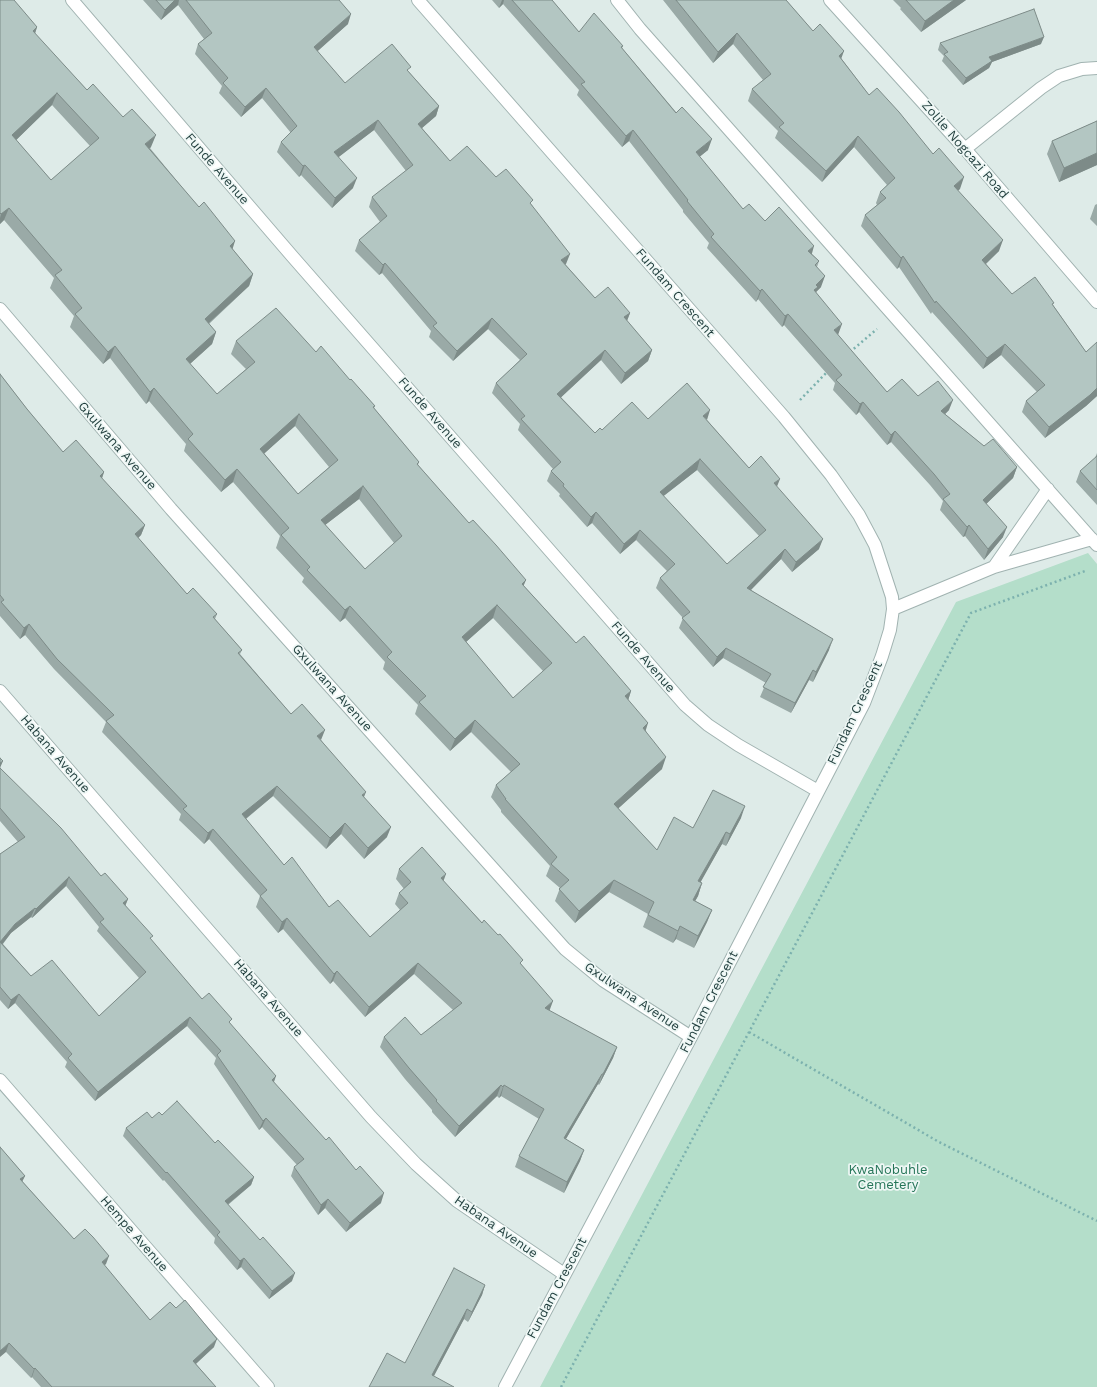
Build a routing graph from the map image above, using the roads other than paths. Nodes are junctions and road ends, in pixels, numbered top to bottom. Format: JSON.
{"nodes":[{"id":1,"x":72,"y":0,"type":"edge"},
{"id":2,"x":418,"y":0,"type":"edge"},
{"id":3,"x":617,"y":0,"type":"edge"},
{"id":4,"x":830,"y":0,"type":"edge"},
{"id":5,"x":1097,"y":68,"type":"edge"},
{"id":6,"x":964,"y":149,"type":"junction"},
{"id":7,"x":1097,"y":302,"type":"edge"},
{"id":8,"x":0,"y":309,"type":"edge"},
{"id":9,"x":1048,"y":489,"type":"junction"},
{"id":10,"x":1094,"y":542,"type":"edge"},
{"id":11,"x":994,"y":567,"type":"junction"},
{"id":12,"x":893,"y":609,"type":"junction"},
{"id":13,"x":0,"y":691,"type":"edge"},
{"id":14,"x":818,"y":791,"type":"junction"},
{"id":15,"x":691,"y":1037,"type":"junction"},
{"id":16,"x":0,"y":1080,"type":"edge"},
{"id":17,"x":564,"y":1274,"type":"junction"},
{"id":18,"x":268,"y":1387,"type":"edge"},
{"id":19,"x":505,"y":1387,"type":"edge"}],
"edges":[{"from":1,"to":14,"type":"street","name":"Funde Avenue"},
{"from":2,"to":12,"type":"street","name":"Fundam Crescent"},
{"from":3,"to":9,"type":"street"},
{"from":4,"to":6,"type":"street","name":"Zolile Nogcazi Road"},
{"from":5,"to":6,"type":"street"},
{"from":6,"to":7,"type":"street","name":"Zolile Nogcazi Road"},
{"from":8,"to":15,"type":"street","name":"Gxulwana Avenue"},
{"from":9,"to":10,"type":"street"},
{"from":9,"to":11,"type":"street"},
{"from":10,"to":11,"type":"street"},
{"from":11,"to":12,"type":"street"},
{"from":12,"to":14,"type":"street","name":"Fundam Crescent"},
{"from":13,"to":17,"type":"street","name":"Habana Avenue"},
{"from":14,"to":15,"type":"street","name":"Fundam Crescent"},
{"from":15,"to":17,"type":"street","name":"Fundam Crescent"},
{"from":16,"to":18,"type":"street","name":"Hempe Avenue"},
{"from":17,"to":19,"type":"street","name":"Fundam Crescent"}]}
